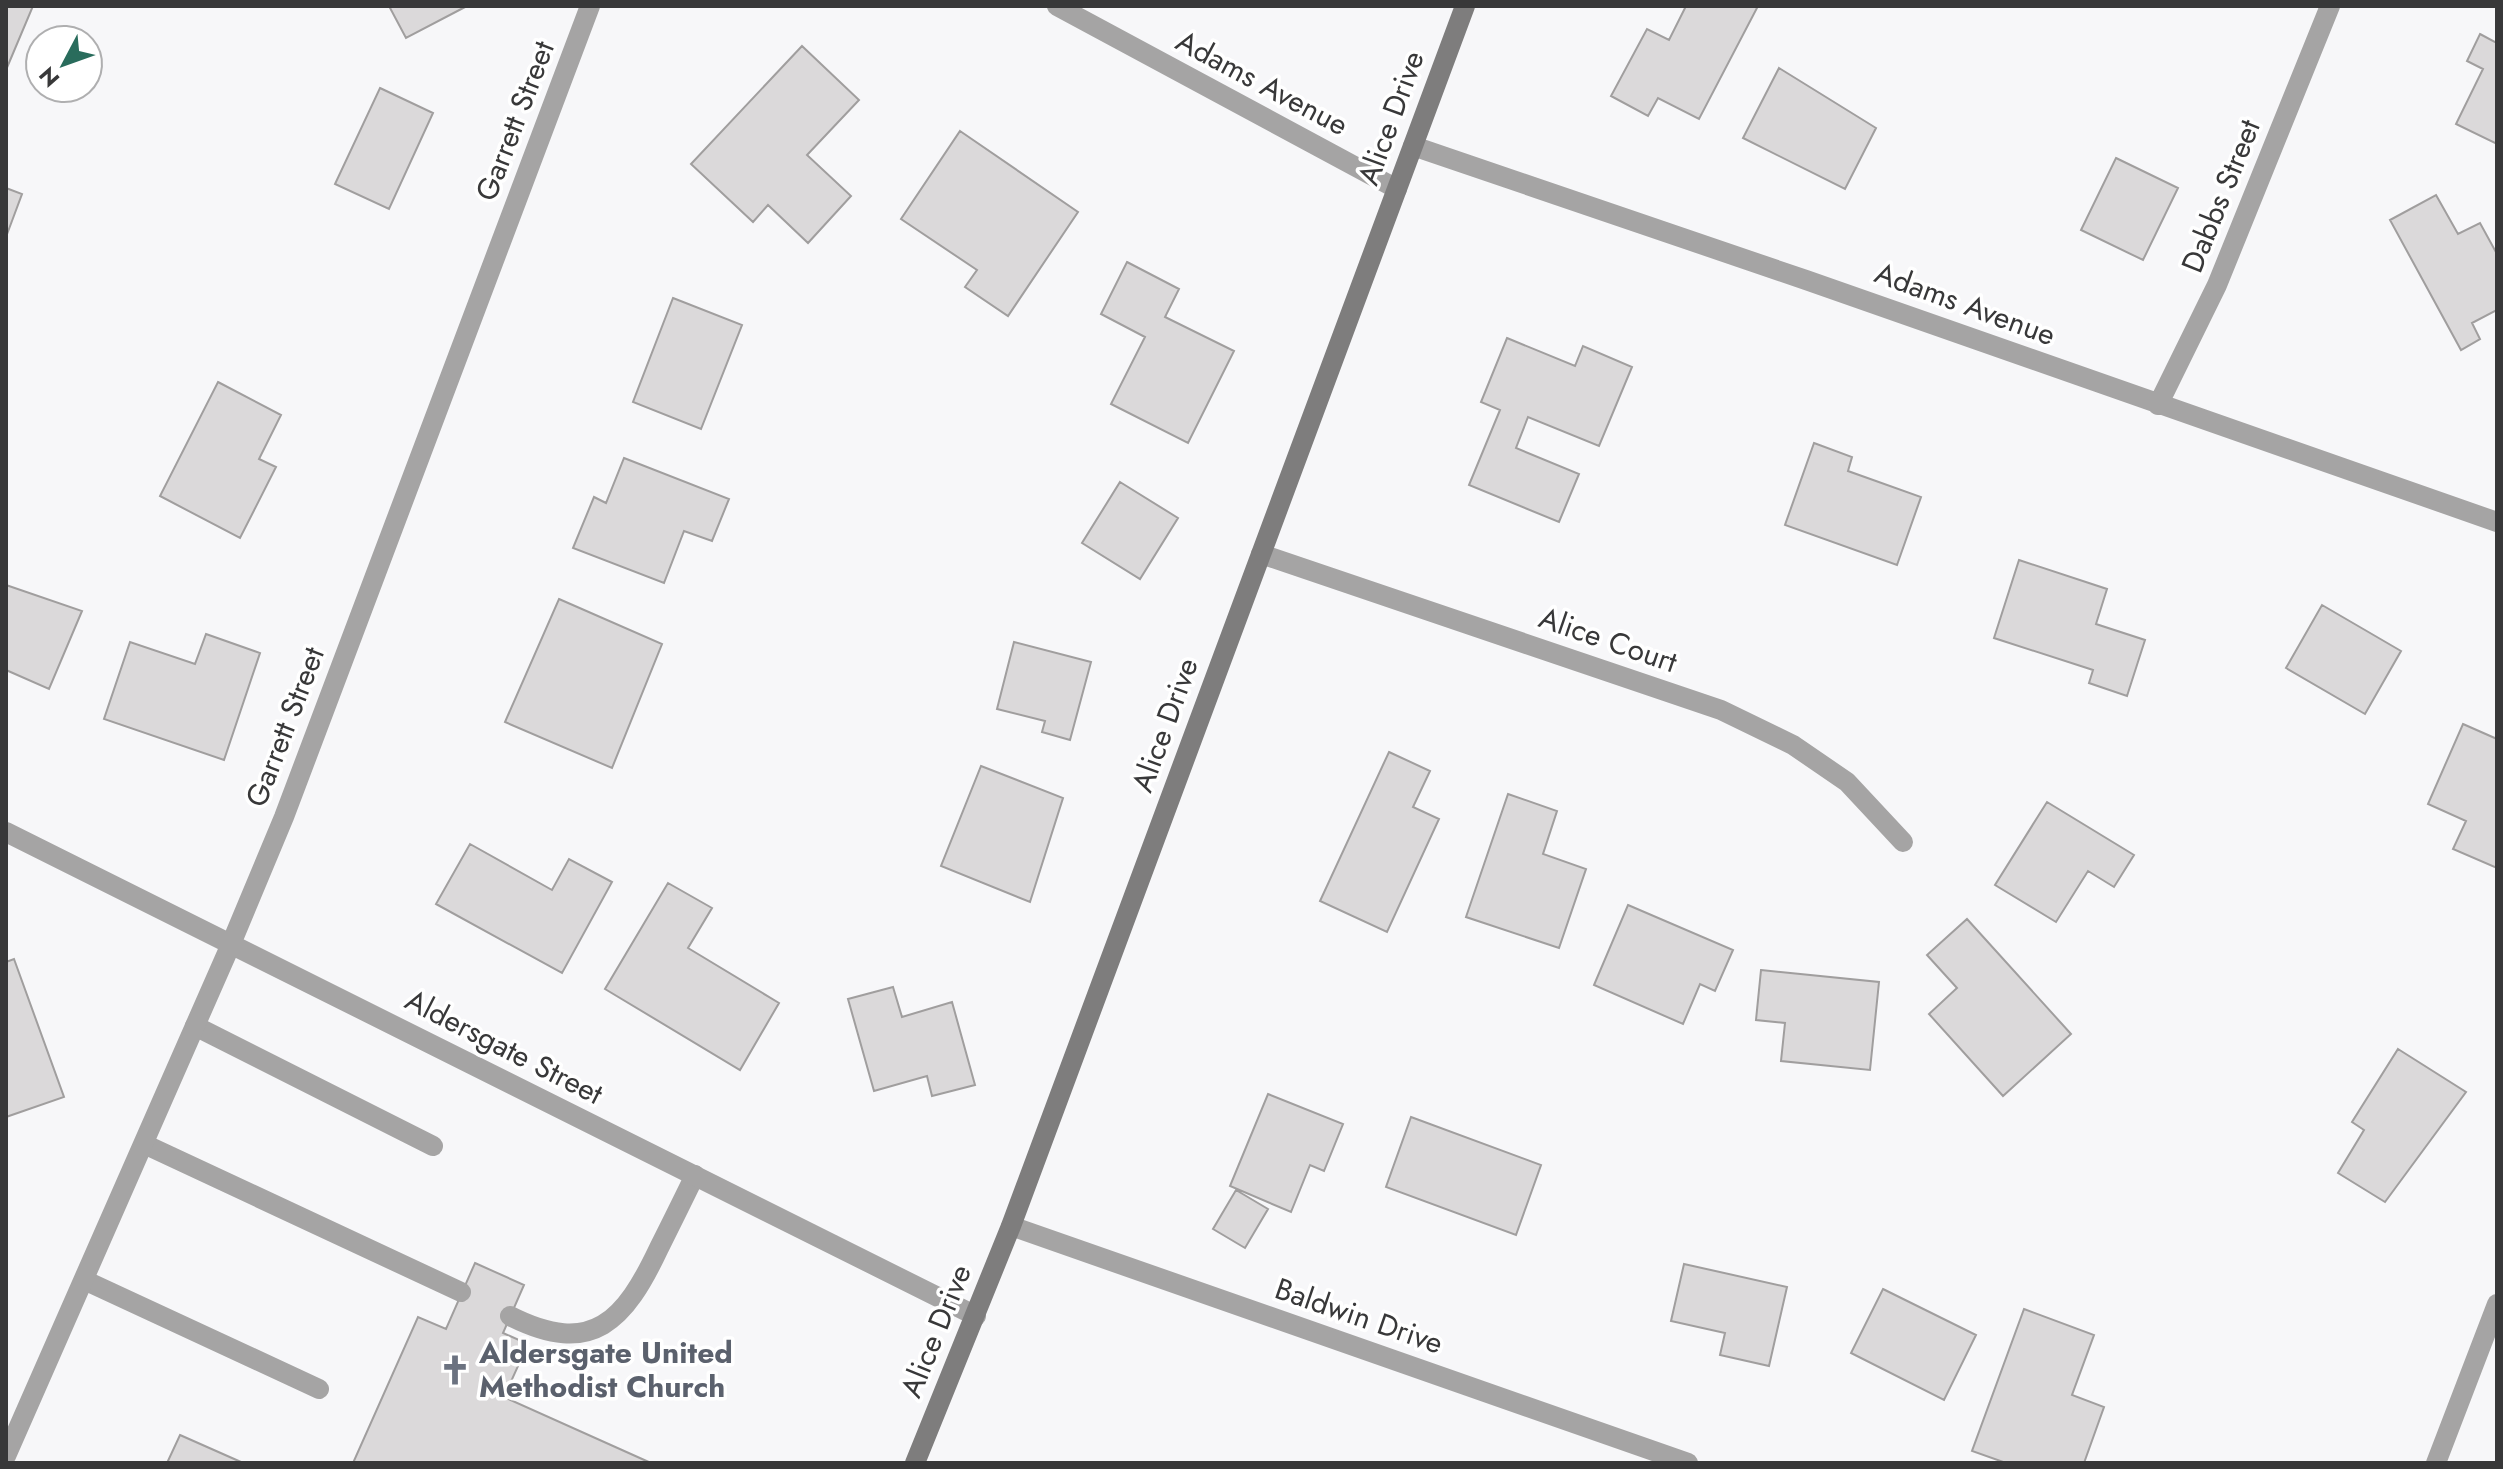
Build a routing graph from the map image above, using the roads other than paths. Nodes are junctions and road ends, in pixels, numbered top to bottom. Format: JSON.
{"nodes":[{"id":1,"x":590,"y":6,"type":"edge"},
{"id":2,"x":1057,"y":6,"type":"edge"},
{"id":3,"x":1465,"y":6,"type":"edge"},
{"id":4,"x":2330,"y":6,"type":"edge"},
{"id":5,"x":1413,"y":146,"type":"junction"},
{"id":6,"x":1397,"y":189,"type":"junction"},
{"id":7,"x":2158,"y":405,"type":"junction"},
{"id":8,"x":2497,"y":522,"type":"edge"},
{"id":9,"x":1261,"y":554,"type":"junction"},
{"id":10,"x":6,"y":832,"type":"edge"},
{"id":11,"x":1903,"y":842,"type":"dead end"},
{"id":12,"x":231,"y":944,"type":"junction"},
{"id":13,"x":195,"y":1026,"type":"junction"},
{"id":14,"x":144,"y":1144,"type":"junction"},
{"id":15,"x":433,"y":1146,"type":"dead end"},
{"id":16,"x":695,"y":1175,"type":"junction"},
{"id":17,"x":1011,"y":1226,"type":"junction"},
{"id":18,"x":84,"y":1280,"type":"junction"},
{"id":19,"x":461,"y":1292,"type":"dead end"},
{"id":20,"x":2497,"y":1304,"type":"edge"},
{"id":21,"x":510,"y":1316,"type":"dead end"},
{"id":22,"x":976,"y":1316,"type":"junction"},
{"id":23,"x":319,"y":1389,"type":"dead end"},
{"id":24,"x":6,"y":1456,"type":"edge"},
{"id":25,"x":915,"y":1463,"type":"edge"},
{"id":26,"x":1688,"y":1463,"type":"edge"},
{"id":27,"x":2436,"y":1463,"type":"edge"}],
"edges":[{"from":1,"to":12,"type":"street","name":"Garrett Street"},
{"from":2,"to":6,"type":"street","name":"Adams Avenue"},
{"from":3,"to":5,"type":"main road","name":"Alice Drive"},
{"from":4,"to":7,"type":"street","name":"Dabbs Street"},
{"from":5,"to":6,"type":"main road","name":"Alice Drive"},
{"from":5,"to":7,"type":"street","name":"Adams Avenue"},
{"from":6,"to":9,"type":"main road","name":"Alice Drive"},
{"from":7,"to":8,"type":"street","name":"Adams Avenue"},
{"from":9,"to":11,"type":"street","name":"Alice Court"},
{"from":9,"to":17,"type":"main road","name":"Alice Drive"},
{"from":10,"to":12,"type":"street","name":"Aldersgate Street"},
{"from":12,"to":13,"type":"street","name":"Garrett Street"},
{"from":12,"to":16,"type":"street","name":"Aldersgate Street"},
{"from":13,"to":14,"type":"street","name":"Garrett Street"},
{"from":13,"to":15,"type":"street"},
{"from":14,"to":18,"type":"street","name":"Garrett Street"},
{"from":14,"to":19,"type":"street"},
{"from":16,"to":21,"type":"street"},
{"from":16,"to":22,"type":"street","name":"Aldersgate Street"},
{"from":17,"to":22,"type":"main road","name":"Alice Drive"},
{"from":17,"to":26,"type":"street","name":"Baldwin Drive"},
{"from":18,"to":23,"type":"street"},
{"from":18,"to":24,"type":"street","name":"Garrett Street"},
{"from":20,"to":27,"type":"street"},
{"from":22,"to":25,"type":"main road","name":"Alice Drive"}]}
